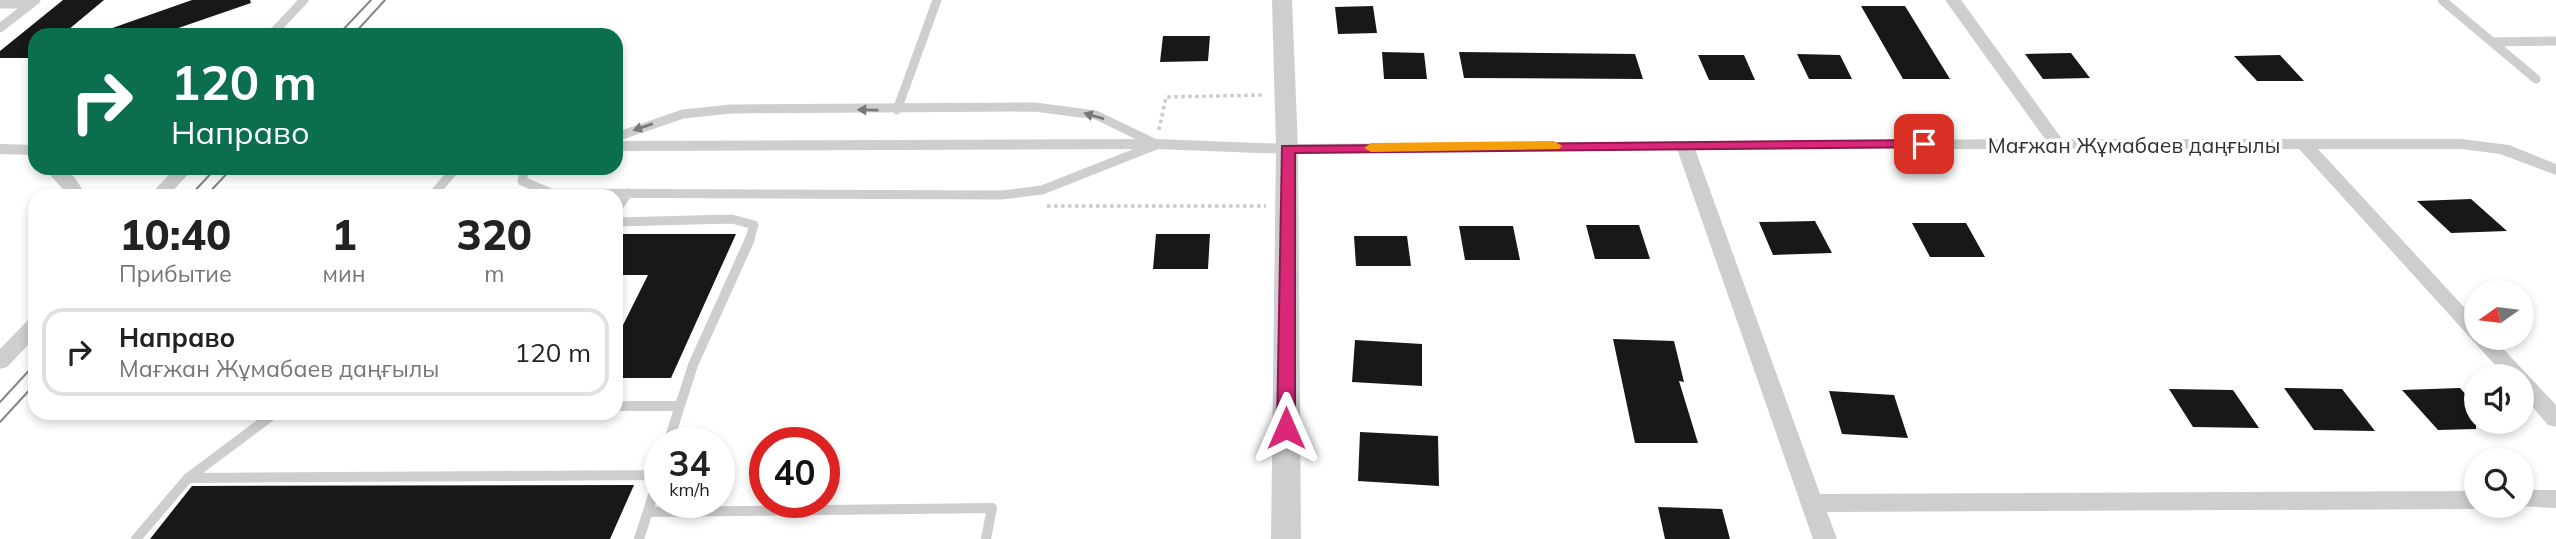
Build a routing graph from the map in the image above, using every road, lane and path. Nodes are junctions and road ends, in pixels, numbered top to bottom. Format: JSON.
{"nodes":[{"id":1,"x":304,"y":0,"type":"edge"},
{"id":2,"x":937,"y":0,"type":"edge"},
{"id":3,"x":1282,"y":0,"type":"edge"},
{"id":4,"x":1954,"y":0,"type":"edge"},
{"id":5,"x":2442,"y":0,"type":"edge"},
{"id":6,"x":33,"y":2,"type":"edge"},
{"id":7,"x":0,"y":4,"type":"edge"},
{"id":8,"x":0,"y":28,"type":"edge"},
{"id":9,"x":278,"y":28,"type":"edge"},
{"id":10,"x":2556,"y":41,"type":"edge"},
{"id":11,"x":2492,"y":42,"type":"junction"},
{"id":12,"x":2536,"y":79,"type":"dead end"},
{"id":13,"x":1285,"y":95,"type":"junction"},
{"id":14,"x":897,"y":110,"type":"junction"},
{"id":15,"x":623,"y":134,"type":"edge"},
{"id":16,"x":1156,"y":144,"type":"junction"},
{"id":17,"x":1684,"y":144,"type":"junction"},
{"id":18,"x":2057,"y":144,"type":"junction"},
{"id":19,"x":2305,"y":145,"type":"junction"},
{"id":20,"x":623,"y":146,"type":"edge"},
{"id":21,"x":2,"y":147,"type":"edge"},
{"id":22,"x":1287,"y":149,"type":"junction"},
{"id":23,"x":28,"y":150,"type":"edge"},
{"id":24,"x":2556,"y":170,"type":"edge"},
{"id":25,"x":61,"y":175,"type":"edge"},
{"id":26,"x":178,"y":175,"type":"edge"},
{"id":27,"x":450,"y":175,"type":"edge"},
{"id":28,"x":523,"y":175,"type":"edge"},
{"id":29,"x":74,"y":189,"type":"edge"},
{"id":30,"x":164,"y":189,"type":"edge"},
{"id":31,"x":438,"y":189,"type":"edge"},
{"id":32,"x":541,"y":189,"type":"edge"},
{"id":33,"x":623,"y":194,"type":"edge"},
{"id":34,"x":628,"y":194,"type":"junction"},
{"id":35,"x":623,"y":202,"type":"edge"},
{"id":36,"x":623,"y":222,"type":"edge"},
{"id":37,"x":2464,"y":319,"type":"edge"},
{"id":38,"x":28,"y":332,"type":"edge"},
{"id":39,"x":2492,"y":350,"type":"edge"},
{"id":40,"x":0,"y":362,"type":"edge"},
{"id":41,"x":2505,"y":364,"type":"edge"},
{"id":42,"x":2534,"y":395,"type":"edge"},
{"id":43,"x":677,"y":406,"type":"junction"},
{"id":44,"x":623,"y":407,"type":"edge"},
{"id":45,"x":2556,"y":419,"type":"edge"},
{"id":46,"x":266,"y":420,"type":"edge"},
{"id":47,"x":672,"y":427,"type":"edge"},
{"id":48,"x":644,"y":474,"type":"edge"},
{"id":49,"x":188,"y":478,"type":"junction"},
{"id":50,"x":2534,"y":499,"type":"edge"},
{"id":51,"x":2556,"y":499,"type":"edge"},
{"id":52,"x":2464,"y":500,"type":"edge"},
{"id":53,"x":1813,"y":503,"type":"junction"},
{"id":54,"x":735,"y":511,"type":"edge"},
{"id":55,"x":648,"y":518,"type":"edge"},
{"id":56,"x":136,"y":539,"type":"edge"},
{"id":57,"x":639,"y":539,"type":"edge"},
{"id":58,"x":986,"y":539,"type":"edge"},
{"id":59,"x":1286,"y":539,"type":"edge"},
{"id":60,"x":1825,"y":539,"type":"edge"}],
"edges":[{"from":1,"to":9,"type":"lane"},
{"from":2,"to":14,"type":"lane"},
{"from":3,"to":13,"type":"street"},
{"from":4,"to":18,"type":"street"},
{"from":5,"to":11,"type":"lane"},
{"from":6,"to":7,"type":"lane"},
{"from":6,"to":8,"type":"lane"},
{"from":10,"to":11,"type":"lane"},
{"from":11,"to":12,"type":"lane"},
{"from":13,"to":16,"type":"path"},
{"from":13,"to":22,"type":"street"},
{"from":14,"to":15,"type":"lane","one_way":true},
{"from":16,"to":14,"type":"lane","one_way":true},
{"from":16,"to":20,"type":"street","name":"Мағжан Жұмабаев даңғылы"},
{"from":16,"to":22,"type":"street","name":"Мағжан Жұмабаев даңғылы"},
{"from":16,"to":34,"type":"lane"},
{"from":17,"to":18,"type":"street","name":"Мағжан Жұмабаев даңғылы"},
{"from":17,"to":22,"type":"street","name":"Мағжан Жұмабаев даңғылы"},
{"from":17,"to":53,"type":"street"},
{"from":18,"to":19,"type":"street","name":"Мағжан Жұмабаев даңғылы"},
{"from":19,"to":24,"type":"street","name":"Мағжан Жұмабаев даңғылы"},
{"from":19,"to":37,"type":"street"},
{"from":21,"to":23,"type":"street"},
{"from":22,"to":59,"type":"street"},
{"from":25,"to":29,"type":"street"},
{"from":26,"to":30,"type":"street"},
{"from":27,"to":31,"type":"lane"},
{"from":28,"to":32,"type":"lane"},
{"from":33,"to":34,"type":"lane"},
{"from":34,"to":35,"type":"lane"},
{"from":36,"to":43,"type":"lane"},
{"from":38,"to":40,"type":"street"},
{"from":39,"to":41,"type":"street"},
{"from":42,"to":45,"type":"street"},
{"from":43,"to":44,"type":"lane"},
{"from":43,"to":47,"type":"lane"},
{"from":46,"to":49,"type":"lane"},
{"from":48,"to":49,"type":"lane"},
{"from":49,"to":56,"type":"lane"},
{"from":50,"to":51,"type":"street"},
{"from":52,"to":53,"type":"street"},
{"from":53,"to":60,"type":"street"},
{"from":54,"to":58,"type":"lane"},
{"from":55,"to":57,"type":"lane"}]}
